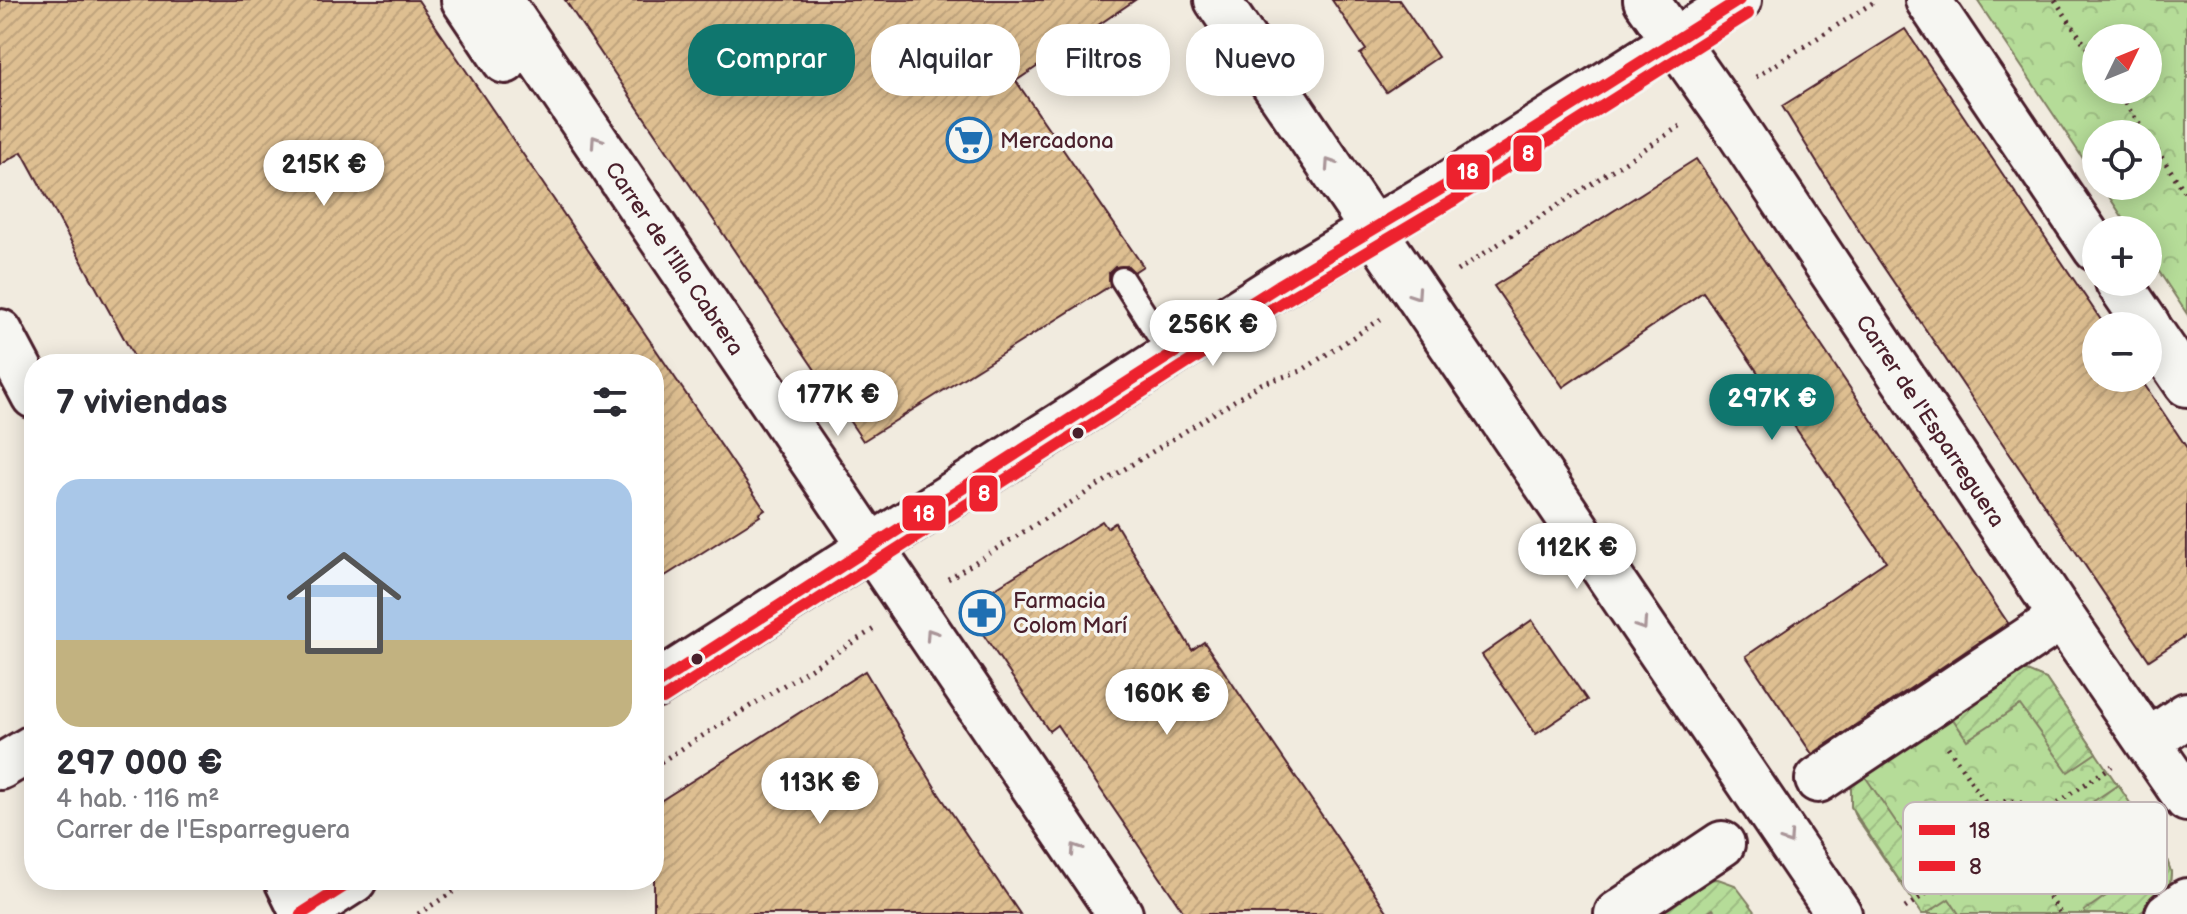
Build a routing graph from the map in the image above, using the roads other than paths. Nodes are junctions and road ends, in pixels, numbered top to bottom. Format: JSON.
{"nodes":[{"id":1,"x":464,"y":0,"type":"edge"},
{"id":2,"x":500,"y":0,"type":"edge"},
{"id":3,"x":1217,"y":0,"type":"edge"},
{"id":4,"x":1646,"y":0,"type":"edge"},
{"id":5,"x":1739,"y":0,"type":"edge"},
{"id":6,"x":1928,"y":0,"type":"edge"},
{"id":7,"x":1674,"y":41,"type":"junction"},
{"id":8,"x":2082,"y":228,"type":"edge"},
{"id":9,"x":1374,"y":229,"type":"junction"},
{"id":10,"x":1122,"y":279,"type":"dead end"},
{"id":11,"x":0,"y":332,"type":"edge"},
{"id":12,"x":2162,"y":347,"type":"edge"},
{"id":13,"x":1171,"y":355,"type":"junction"},
{"id":14,"x":24,"y":377,"type":"edge"},
{"id":15,"x":2187,"y":384,"type":"edge"},
{"id":16,"x":858,"y":555,"type":"junction"},
{"id":17,"x":2062,"y":617,"type":"junction"},
{"id":18,"x":664,"y":680,"type":"edge"},
{"id":19,"x":2187,"y":715,"type":"edge"},
{"id":20,"x":2149,"y":741,"type":"junction"},
{"id":21,"x":24,"y":753,"type":"edge"},
{"id":22,"x":0,"y":767,"type":"edge"},
{"id":23,"x":1818,"y":780,"type":"dead end"},
{"id":24,"x":2187,"y":799,"type":"edge"},
{"id":25,"x":1722,"y":844,"type":"dead end"},
{"id":26,"x":291,"y":890,"type":"edge"},
{"id":27,"x":339,"y":890,"type":"edge"},
{"id":28,"x":2187,"y":901,"type":"edge"},
{"id":29,"x":302,"y":914,"type":"edge"},
{"id":30,"x":1083,"y":914,"type":"edge"},
{"id":31,"x":1120,"y":914,"type":"edge"},
{"id":32,"x":1617,"y":914,"type":"edge"},
{"id":33,"x":1839,"y":914,"type":"edge"},
{"id":34,"x":2168,"y":914,"type":"edge"}],
"edges":[{"from":1,"to":16,"type":"street","name":"Carrer de l'Illa Cabrera"},
{"from":16,"to":2,"type":"street","name":"Carrer de l'Illa Cabrera","one_way":true},
{"from":9,"to":3,"type":"street","one_way":true},
{"from":4,"to":7,"type":"street","name":"Carrer de l'Esparreguera"},
{"from":5,"to":7,"type":"street"},
{"from":6,"to":8,"type":"street"},
{"from":7,"to":9,"type":"street"},
{"from":7,"to":17,"type":"street","name":"Carrer de l'Esparreguera"},
{"from":9,"to":13,"type":"street"},
{"from":9,"to":33,"type":"street","one_way":true},
{"from":10,"to":13,"type":"lane"},
{"from":11,"to":14,"type":"street"},
{"from":12,"to":15,"type":"street"},
{"from":13,"to":16,"type":"street"},
{"from":16,"to":18,"type":"street"},
{"from":16,"to":30,"type":"street","name":"Carrer de l'Illa Cabrera"},
{"from":31,"to":16,"type":"street","name":"Carrer de l'Illa Cabrera","one_way":true},
{"from":17,"to":20,"type":"street","name":"Carrer de l'Esparreguera"},
{"from":17,"to":23,"type":"street"},
{"from":19,"to":20,"type":"street"},
{"from":20,"to":24,"type":"street","name":"Carrer de l'Esparreguera"},
{"from":21,"to":22,"type":"street"},
{"from":25,"to":32,"type":"street"},
{"from":26,"to":29,"type":"street"},
{"from":27,"to":29,"type":"street"},
{"from":28,"to":34,"type":"street"}]}
